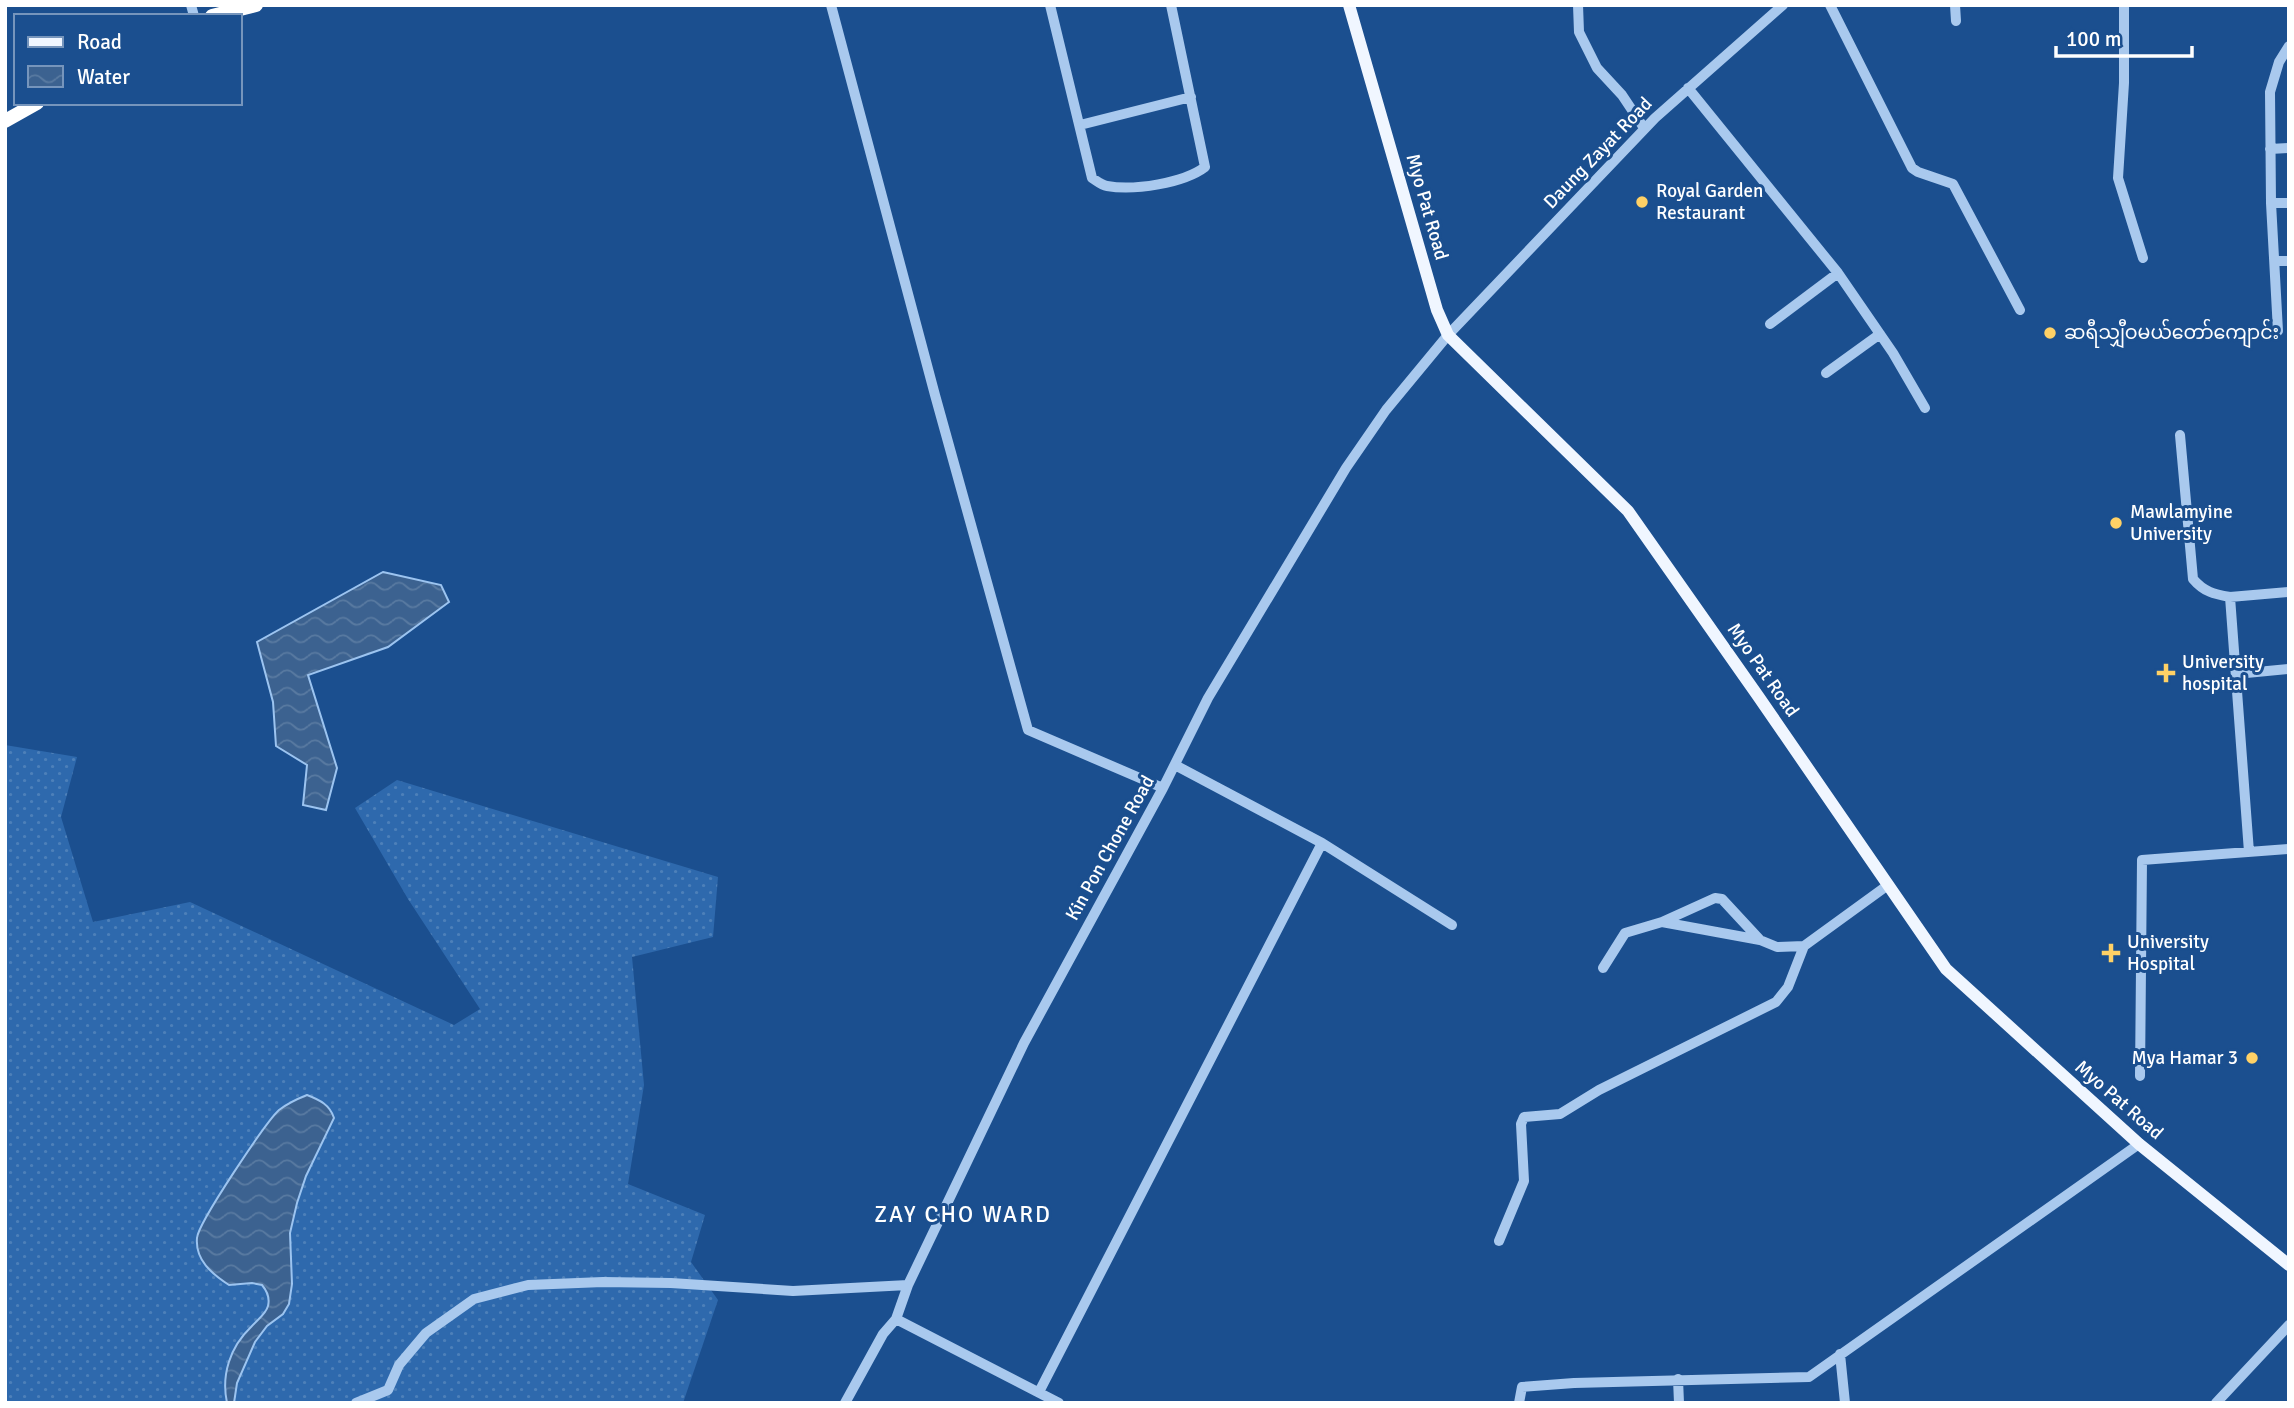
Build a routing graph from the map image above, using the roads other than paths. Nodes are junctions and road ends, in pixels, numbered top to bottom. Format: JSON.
{"nodes":[{"id":1,"x":256,"y":5,"type":"edge"},
{"id":2,"x":831,"y":5,"type":"edge"},
{"id":3,"x":1050,"y":5,"type":"edge"},
{"id":4,"x":1171,"y":5,"type":"edge"},
{"id":5,"x":1349,"y":5,"type":"edge"},
{"id":6,"x":1578,"y":5,"type":"edge"},
{"id":7,"x":1783,"y":5,"type":"edge"},
{"id":8,"x":1830,"y":5,"type":"edge"},
{"id":9,"x":1955,"y":5,"type":"edge"},
{"id":10,"x":2124,"y":5,"type":"edge"},
{"id":11,"x":220,"y":14,"type":"edge"},
{"id":12,"x":1956,"y":21,"type":"dead end"},
{"id":13,"x":2289,"y":46,"type":"edge"},
{"id":14,"x":2284,"y":63,"type":"edge"},
{"id":15,"x":1688,"y":88,"type":"junction"},
{"id":16,"x":1191,"y":97,"type":"junction"},
{"id":17,"x":33,"y":105,"type":"edge"},
{"id":18,"x":5,"y":121,"type":"edge"},
{"id":19,"x":1080,"y":125,"type":"junction"},
{"id":20,"x":1644,"y":128,"type":"junction"},
{"id":21,"x":2270,"y":149,"type":"junction"},
{"id":22,"x":2289,"y":149,"type":"edge"},
{"id":23,"x":2271,"y":203,"type":"junction"},
{"id":24,"x":2289,"y":203,"type":"edge"},
{"id":25,"x":2143,"y":258,"type":"dead end"},
{"id":26,"x":2274,"y":261,"type":"junction"},
{"id":27,"x":2289,"y":261,"type":"edge"},
{"id":28,"x":1838,"y":273,"type":"junction"},
{"id":29,"x":2276,"y":291,"type":"junction"},
{"id":30,"x":2289,"y":291,"type":"edge"},
{"id":31,"x":2020,"y":310,"type":"dead end"},
{"id":32,"x":1770,"y":324,"type":"dead end"},
{"id":33,"x":2278,"y":331,"type":"dead end"},
{"id":34,"x":1880,"y":334,"type":"junction"},
{"id":35,"x":1448,"y":335,"type":"junction"},
{"id":36,"x":1826,"y":373,"type":"dead end"},
{"id":37,"x":1926,"y":408,"type":"dead end"},
{"id":38,"x":2180,"y":435,"type":"dead end"},
{"id":39,"x":2289,"y":592,"type":"edge"},
{"id":40,"x":2230,"y":597,"type":"junction"},
{"id":41,"x":2289,"y":669,"type":"edge"},
{"id":42,"x":2236,"y":674,"type":"junction"},
{"id":43,"x":1175,"y":765,"type":"junction"},
{"id":44,"x":1163,"y":788,"type":"junction"},
{"id":45,"x":1322,"y":843,"type":"junction"},
{"id":46,"x":2289,"y":849,"type":"edge"},
{"id":47,"x":2249,"y":852,"type":"junction"},
{"id":48,"x":1888,"y":885,"type":"junction"},
{"id":49,"x":1662,"y":922,"type":"junction"},
{"id":50,"x":1452,"y":925,"type":"dead end"},
{"id":51,"x":1760,"y":940,"type":"junction"},
{"id":52,"x":1804,"y":946,"type":"junction"},
{"id":53,"x":1603,"y":968,"type":"dead end"},
{"id":54,"x":2140,"y":1076,"type":"dead end"},
{"id":55,"x":2138,"y":1144,"type":"junction"},
{"id":56,"x":1499,"y":1241,"type":"dead end"},
{"id":57,"x":2289,"y":1265,"type":"edge"},
{"id":58,"x":908,"y":1285,"type":"junction"},
{"id":59,"x":896,"y":1319,"type":"junction"},
{"id":60,"x":2289,"y":1325,"type":"edge"},
{"id":61,"x":1840,"y":1354,"type":"junction"},
{"id":62,"x":1678,"y":1379,"type":"junction"},
{"id":63,"x":1039,"y":1392,"type":"junction"},
{"id":64,"x":356,"y":1403,"type":"edge"},
{"id":65,"x":845,"y":1403,"type":"edge"},
{"id":66,"x":1059,"y":1403,"type":"edge"},
{"id":67,"x":1519,"y":1403,"type":"edge"},
{"id":68,"x":1679,"y":1403,"type":"edge"},
{"id":69,"x":1845,"y":1403,"type":"edge"},
{"id":70,"x":2216,"y":1403,"type":"edge"}],
"edges":[{"from":1,"to":11,"type":"highway"},
{"from":2,"to":44,"type":"street"},
{"from":3,"to":19,"type":"street"},
{"from":4,"to":16,"type":"street"},
{"from":5,"to":35,"type":"main road","name":"Myo Pat Road"},
{"from":6,"to":20,"type":"street"},
{"from":7,"to":15,"type":"street","name":"Daung Zayat Road"},
{"from":8,"to":31,"type":"street"},
{"from":9,"to":12,"type":"street"},
{"from":10,"to":25,"type":"street"},
{"from":13,"to":14,"type":"street"},
{"from":14,"to":21,"type":"street"},
{"from":15,"to":20,"type":"street","name":"Daung Zayat Road"},
{"from":15,"to":28,"type":"street"},
{"from":16,"to":19,"type":"street"},
{"from":16,"to":19,"type":"street"},
{"from":17,"to":18,"type":"highway"},
{"from":20,"to":35,"type":"street","name":"Daung Zayat Road"},
{"from":21,"to":22,"type":"street"},
{"from":21,"to":23,"type":"street"},
{"from":23,"to":24,"type":"street"},
{"from":23,"to":26,"type":"street"},
{"from":26,"to":27,"type":"street"},
{"from":26,"to":29,"type":"street"},
{"from":28,"to":32,"type":"street"},
{"from":28,"to":34,"type":"street"},
{"from":29,"to":30,"type":"street"},
{"from":29,"to":33,"type":"street"},
{"from":34,"to":36,"type":"street"},
{"from":34,"to":37,"type":"street"},
{"from":35,"to":43,"type":"street","name":"Kin Pon Chone Road"},
{"from":35,"to":48,"type":"main road","name":"Myo Pat Road"},
{"from":38,"to":40,"type":"street"},
{"from":39,"to":40,"type":"street"},
{"from":40,"to":42,"type":"street"},
{"from":41,"to":42,"type":"street"},
{"from":42,"to":47,"type":"street"},
{"from":43,"to":44,"type":"street","name":"Kin Pon Chone Road"},
{"from":43,"to":45,"type":"street"},
{"from":44,"to":58,"type":"street","name":"Kin Pon Chone Road"},
{"from":45,"to":50,"type":"street"},
{"from":45,"to":63,"type":"street"},
{"from":46,"to":47,"type":"street"},
{"from":47,"to":54,"type":"street"},
{"from":48,"to":52,"type":"street"},
{"from":48,"to":55,"type":"main road","name":"Myo Pat Road"},
{"from":49,"to":51,"type":"street"},
{"from":49,"to":51,"type":"street"},
{"from":49,"to":53,"type":"street"},
{"from":51,"to":52,"type":"street"},
{"from":52,"to":56,"type":"street"},
{"from":55,"to":57,"type":"main road","name":"Myo Pat Road"},
{"from":55,"to":61,"type":"street"},
{"from":58,"to":59,"type":"street","name":"Kin Pon Chone Road"},
{"from":58,"to":64,"type":"street"},
{"from":59,"to":63,"type":"street"},
{"from":59,"to":65,"type":"street","name":"Kin Pon Chone Road"},
{"from":60,"to":70,"type":"street"},
{"from":61,"to":62,"type":"street"},
{"from":61,"to":69,"type":"street"},
{"from":62,"to":67,"type":"street"},
{"from":62,"to":68,"type":"street"},
{"from":63,"to":66,"type":"street"}]}
